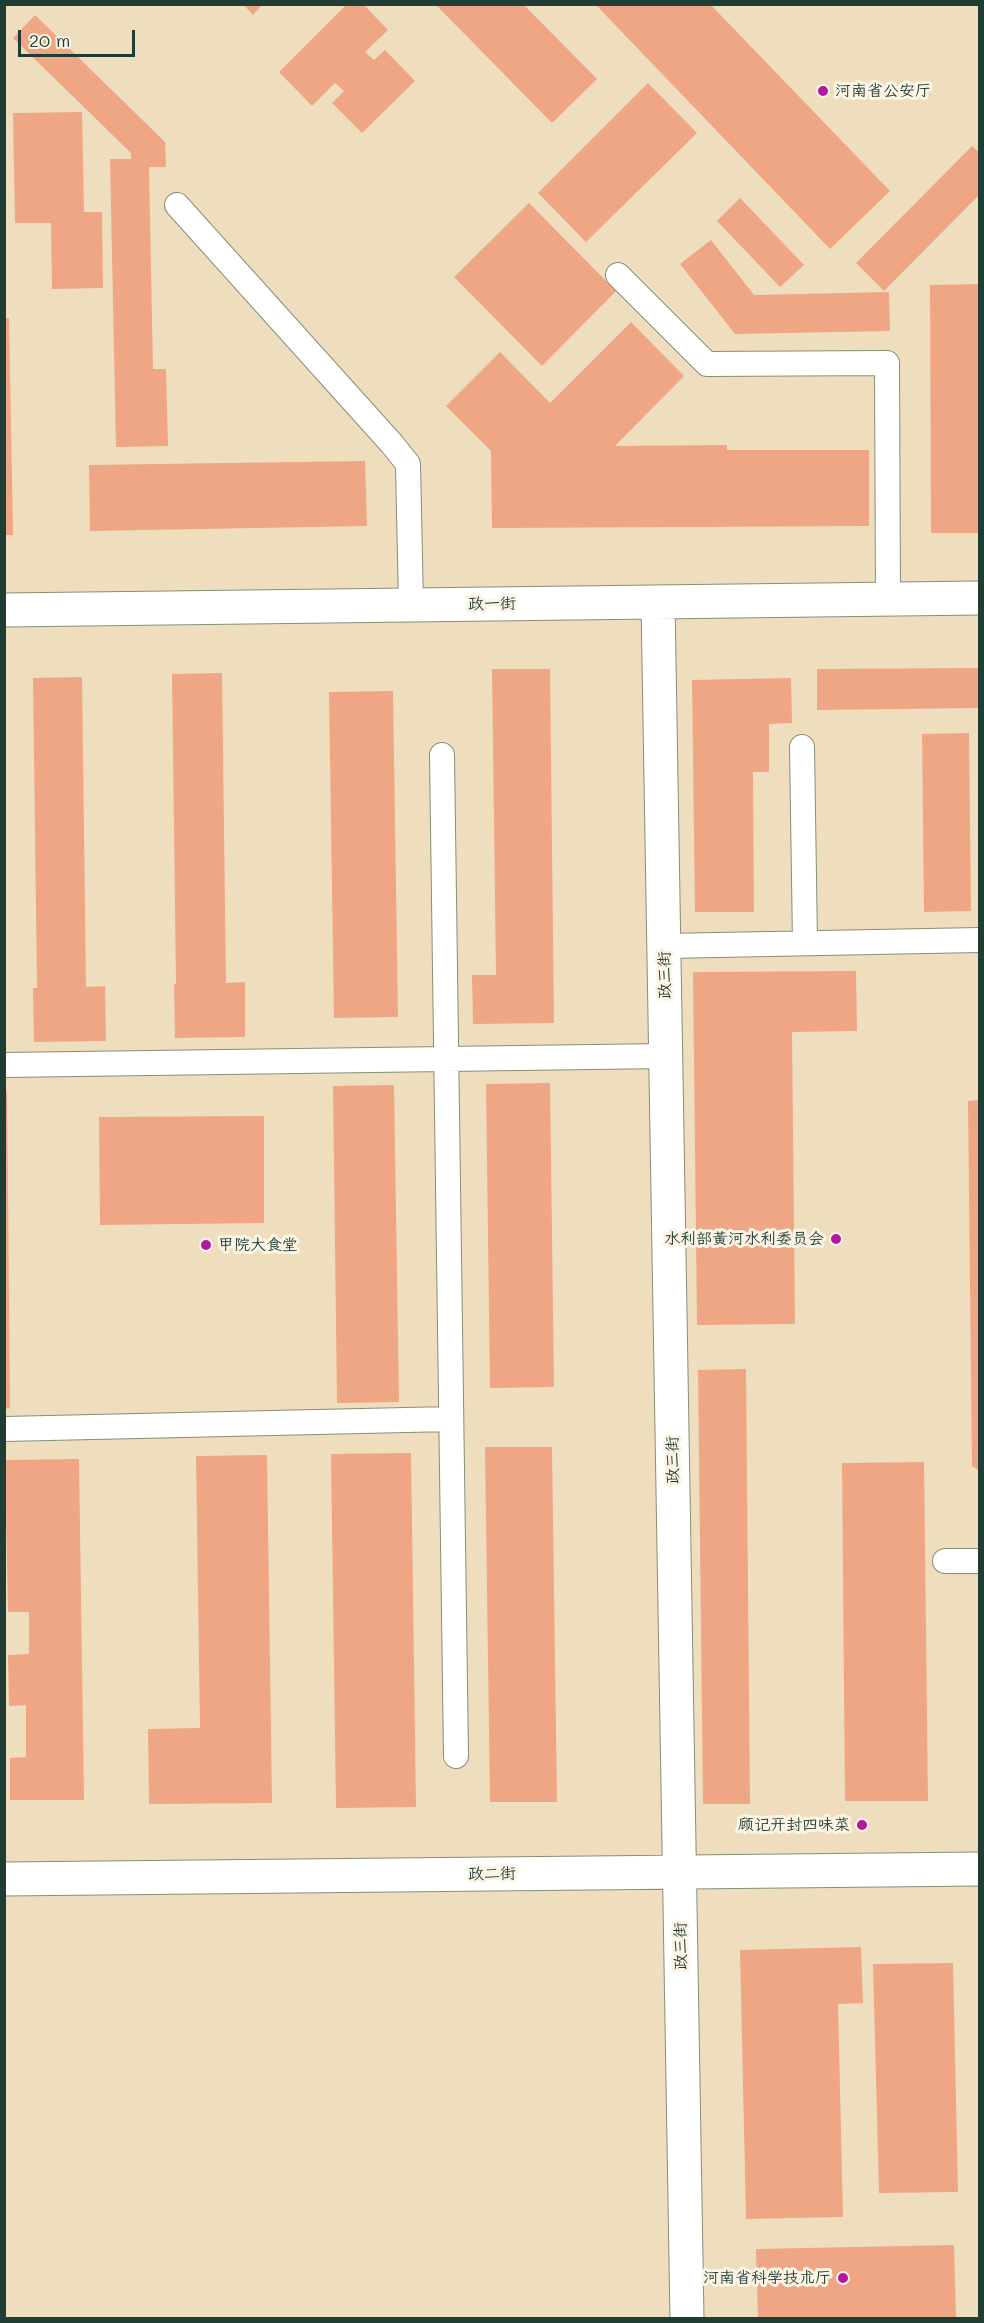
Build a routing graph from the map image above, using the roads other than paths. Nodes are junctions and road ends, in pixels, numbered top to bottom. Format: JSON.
{"nodes":[{"id":1,"x":177,"y":205,"type":"dead end"},
{"id":2,"x":618,"y":275,"type":"dead end"},
{"id":3,"x":980,"y":598,"type":"edge"},
{"id":4,"x":888,"y":600,"type":"junction"},
{"id":5,"x":658,"y":603,"type":"junction"},
{"id":6,"x":411,"y":605,"type":"junction"},
{"id":7,"x":4,"y":610,"type":"edge"},
{"id":8,"x":802,"y":747,"type":"dead end"},
{"id":9,"x":442,"y":755,"type":"dead end"},
{"id":10,"x":980,"y":940,"type":"edge"},
{"id":11,"x":805,"y":943,"type":"junction"},
{"id":12,"x":664,"y":946,"type":"junction"},
{"id":13,"x":666,"y":1056,"type":"junction"},
{"id":14,"x":446,"y":1059,"type":"junction"},
{"id":15,"x":4,"y":1065,"type":"edge"},
{"id":16,"x":451,"y":1419,"type":"junction"},
{"id":17,"x":4,"y":1429,"type":"edge"},
{"id":18,"x":945,"y":1561,"type":"dead end"},
{"id":19,"x":980,"y":1561,"type":"edge"},
{"id":20,"x":456,"y":1756,"type":"dead end"},
{"id":21,"x":980,"y":1869,"type":"edge"},
{"id":22,"x":680,"y":1872,"type":"junction"},
{"id":23,"x":4,"y":1880,"type":"edge"},
{"id":24,"x":687,"y":2319,"type":"edge"}],
"edges":[{"from":1,"to":6,"type":"lane"},
{"from":2,"to":4,"type":"lane"},
{"from":3,"to":4,"type":"street","name":"政一街"},
{"from":4,"to":5,"type":"street","name":"政一街"},
{"from":5,"to":6,"type":"street","name":"政一街"},
{"from":5,"to":12,"type":"street","name":"政三街"},
{"from":6,"to":7,"type":"street","name":"政一街"},
{"from":8,"to":11,"type":"lane"},
{"from":9,"to":14,"type":"lane"},
{"from":10,"to":11,"type":"lane"},
{"from":11,"to":12,"type":"lane"},
{"from":12,"to":13,"type":"street","name":"政三街"},
{"from":13,"to":14,"type":"lane"},
{"from":13,"to":22,"type":"street","name":"政三街"},
{"from":14,"to":15,"type":"lane"},
{"from":14,"to":16,"type":"lane"},
{"from":16,"to":17,"type":"lane"},
{"from":16,"to":20,"type":"lane"},
{"from":18,"to":19,"type":"lane"},
{"from":21,"to":22,"type":"street","name":"政二街"},
{"from":22,"to":23,"type":"street","name":"政二街"},
{"from":22,"to":24,"type":"street","name":"政三街"}]}
